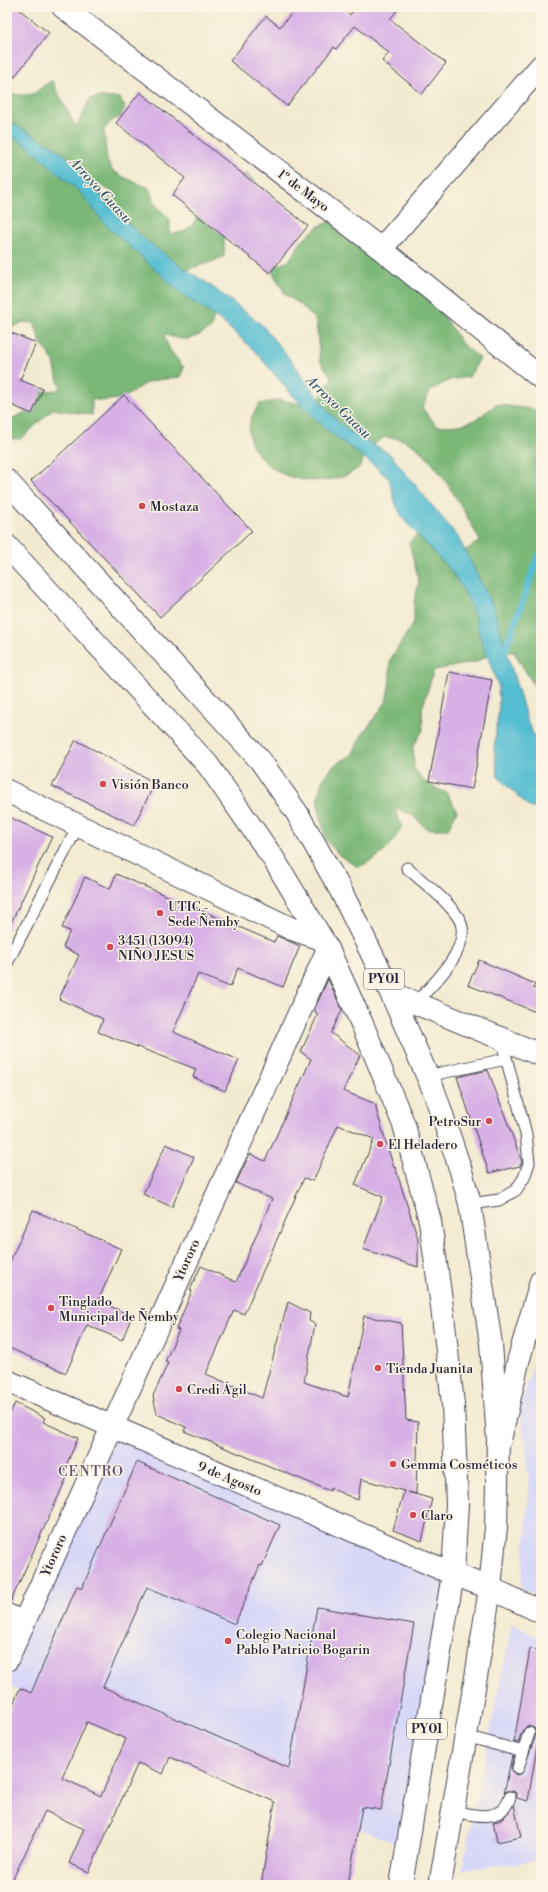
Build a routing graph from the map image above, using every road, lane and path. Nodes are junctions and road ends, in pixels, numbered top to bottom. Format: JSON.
{"nodes":[{"id":1,"x":63,"y":7,"type":"edge"},
{"id":2,"x":541,"y":66,"type":"edge"},
{"id":3,"x":381,"y":248,"type":"junction"},
{"id":4,"x":541,"y":378,"type":"edge"},
{"id":5,"x":7,"y":481,"type":"edge"},
{"id":6,"x":7,"y":546,"type":"edge"},
{"id":7,"x":7,"y":791,"type":"edge"},
{"id":8,"x":78,"y":826,"type":"junction"},
{"id":9,"x":407,"y":868,"type":"dead end"},
{"id":10,"x":325,"y":944,"type":"junction"},
{"id":11,"x":7,"y":963,"type":"edge"},
{"id":12,"x":391,"y":993,"type":"junction"},
{"id":13,"x":415,"y":1003,"type":"junction"},
{"id":14,"x":504,"y":1049,"type":"junction"},
{"id":15,"x":541,"y":1055,"type":"edge"},
{"id":16,"x":427,"y":1076,"type":"junction"},
{"id":17,"x":470,"y":1204,"type":"junction"},
{"id":18,"x":541,"y":1281,"type":"edge"},
{"id":19,"x":7,"y":1380,"type":"edge"},
{"id":20,"x":111,"y":1427,"type":"junction"},
{"id":21,"x":498,"y":1447,"type":"junction"},
{"id":22,"x":453,"y":1574,"type":"junction"},
{"id":23,"x":490,"y":1588,"type":"junction"},
{"id":24,"x":541,"y":1612,"type":"edge"},
{"id":25,"x":15,"y":1619,"type":"edge"},
{"id":26,"x":7,"y":1660,"type":"edge"},
{"id":27,"x":529,"y":1732,"type":"dead end"},
{"id":28,"x":466,"y":1736,"type":"junction"},
{"id":29,"x":523,"y":1752,"type":"junction"},
{"id":30,"x":518,"y":1768,"type":"dead end"},
{"id":31,"x":510,"y":1797,"type":"dead end"},
{"id":32,"x":453,"y":1811,"type":"junction"},
{"id":33,"x":401,"y":1885,"type":"edge"},
{"id":34,"x":440,"y":1885,"type":"edge"}],
"edges":[{"from":1,"to":3,"type":"main road","name":"1º de Mayo"},
{"from":2,"to":3,"type":"main road"},
{"from":3,"to":4,"type":"main road","name":"1º de Mayo"},
{"from":5,"to":12,"type":"main road","number":"PY01"},
{"from":6,"to":10,"type":"main road","number":"PY01"},
{"from":7,"to":8,"type":"main road"},
{"from":8,"to":10,"type":"main road"},
{"from":8,"to":11,"type":"lane"},
{"from":9,"to":13,"type":"lane"},
{"from":10,"to":20,"type":"main road","name":"Ytororo"},
{"from":10,"to":22,"type":"main road","number":"PY01"},
{"from":12,"to":13,"type":"main road"},
{"from":12,"to":16,"type":"main road","number":"PY01"},
{"from":13,"to":14,"type":"main road"},
{"from":14,"to":15,"type":"main road"},
{"from":14,"to":16,"type":"lane"},
{"from":14,"to":17,"type":"lane"},
{"from":16,"to":17,"type":"main road","number":"PY01"},
{"from":17,"to":21,"type":"main road","number":"PY01"},
{"from":18,"to":21,"type":"main road"},
{"from":19,"to":20,"type":"main road","name":"9 de Agosto"},
{"from":20,"to":22,"type":"main road","name":"9 de Agosto"},
{"from":20,"to":25,"type":"main road","name":"Ytororo"},
{"from":21,"to":23,"type":"main road","number":"PY01"},
{"from":22,"to":23,"type":"main road","name":"9 de Agosto"},
{"from":22,"to":33,"type":"main road","number":"PY01"},
{"from":23,"to":24,"type":"main road","name":"9 de Agosto"},
{"from":23,"to":28,"type":"main road","number":"PY01"},
{"from":25,"to":26,"type":"main road","name":"Ytororo"},
{"from":27,"to":29,"type":"lane"},
{"from":28,"to":29,"type":"lane"},
{"from":28,"to":32,"type":"main road","number":"PY01"},
{"from":29,"to":30,"type":"lane"},
{"from":31,"to":32,"type":"lane"},
{"from":32,"to":34,"type":"main road","number":"PY01"}]}
